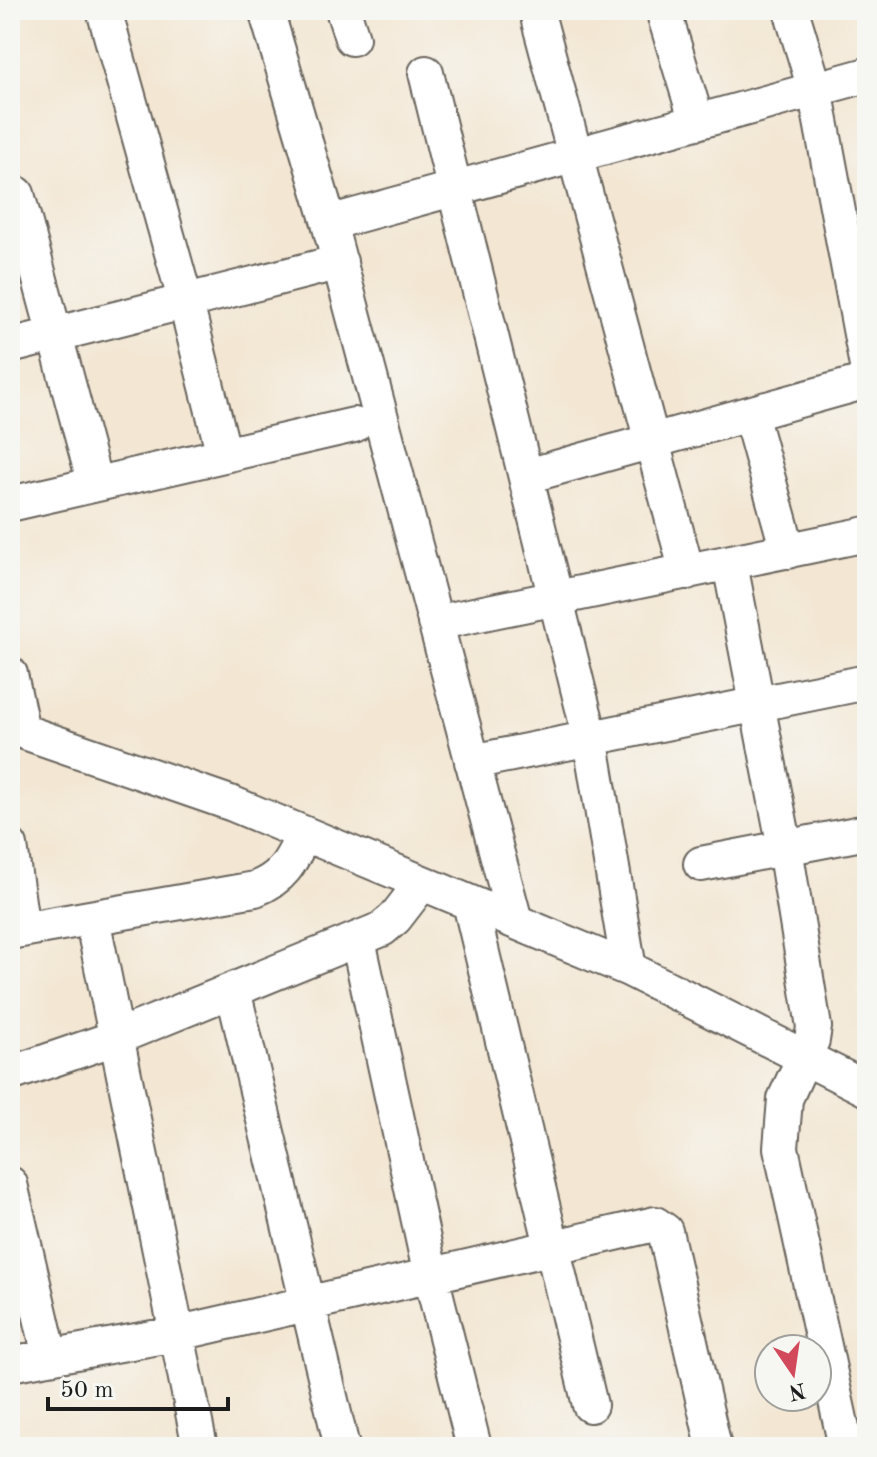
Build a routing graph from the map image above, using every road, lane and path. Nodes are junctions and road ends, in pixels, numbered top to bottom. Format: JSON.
{"nodes":[{"id":1,"x":104,"y":10,"type":"edge"},
{"id":2,"x":266,"y":10,"type":"edge"},
{"id":3,"x":663,"y":10,"type":"edge"},
{"id":4,"x":791,"y":10,"type":"edge"},
{"id":5,"x":539,"y":21,"type":"dead end"},
{"id":6,"x":426,"y":73,"type":"dead end"},
{"id":7,"x":867,"y":75,"type":"edge"},
{"id":8,"x":815,"y":89,"type":"junction"},
{"id":9,"x":697,"y":122,"type":"junction"},
{"id":10,"x":576,"y":155,"type":"junction"},
{"id":11,"x":456,"y":188,"type":"junction"},
{"id":12,"x":17,"y":194,"type":"dead end"},
{"id":13,"x":329,"y":223,"type":"junction"},
{"id":14,"x":340,"y":262,"type":"junction"},
{"id":15,"x":186,"y":303,"type":"junction"},
{"id":16,"x":57,"y":335,"type":"junction"},
{"id":17,"x":10,"y":346,"type":"edge"},
{"id":18,"x":867,"y":366,"type":"edge"},
{"id":19,"x":867,"y":381,"type":"edge"},
{"id":20,"x":750,"y":414,"type":"junction"},
{"id":21,"x":354,"y":425,"type":"dead end"},
{"id":22,"x":651,"y":441,"type":"junction"},
{"id":23,"x":224,"y":455,"type":"junction"},
{"id":24,"x":527,"y":476,"type":"junction"},
{"id":25,"x":95,"y":484,"type":"junction"},
{"id":26,"x":10,"y":504,"type":"edge"},
{"id":27,"x":867,"y":534,"type":"edge"},
{"id":28,"x":788,"y":551,"type":"junction"},
{"id":29,"x":730,"y":564,"type":"junction"},
{"id":30,"x":687,"y":572,"type":"junction"},
{"id":31,"x":556,"y":598,"type":"junction"},
{"id":32,"x":435,"y":623,"type":"junction"},
{"id":33,"x":10,"y":674,"type":"edge"},
{"id":34,"x":867,"y":682,"type":"edge"},
{"id":35,"x":758,"y":703,"type":"junction"},
{"id":36,"x":16,"y":729,"type":"edge"},
{"id":37,"x":590,"y":737,"type":"junction"},
{"id":38,"x":472,"y":762,"type":"junction"},
{"id":39,"x":867,"y":832,"type":"edge"},
{"id":40,"x":304,"y":834,"type":"junction"},
{"id":41,"x":10,"y":846,"type":"edge"},
{"id":42,"x":785,"y":848,"type":"junction"},
{"id":43,"x":701,"y":864,"type":"dead end"},
{"id":44,"x":422,"y":883,"type":"junction"},
{"id":45,"x":470,"y":903,"type":"junction"},
{"id":46,"x":92,"y":918,"type":"junction"},
{"id":47,"x":515,"y":921,"type":"junction"},
{"id":48,"x":16,"y":931,"type":"edge"},
{"id":49,"x":358,"y":940,"type":"junction"},
{"id":50,"x":629,"y":969,"type":"junction"},
{"id":51,"x":233,"y":990,"type":"junction"},
{"id":52,"x":115,"y":1038,"type":"junction"},
{"id":53,"x":804,"y":1057,"type":"junction"},
{"id":54,"x":10,"y":1072,"type":"edge"},
{"id":55,"x":867,"y":1089,"type":"edge"},
{"id":56,"x":10,"y":1184,"type":"edge"},
{"id":57,"x":553,"y":1247,"type":"junction"},
{"id":58,"x":431,"y":1276,"type":"junction"},
{"id":59,"x":307,"y":1304,"type":"junction"},
{"id":60,"x":175,"y":1334,"type":"junction"},
{"id":61,"x":50,"y":1356,"type":"junction"},
{"id":62,"x":10,"y":1364,"type":"edge"},
{"id":63,"x":590,"y":1405,"type":"dead end"},
{"id":64,"x":200,"y":1447,"type":"edge"},
{"id":65,"x":342,"y":1447,"type":"edge"},
{"id":66,"x":474,"y":1447,"type":"edge"},
{"id":67,"x":714,"y":1447,"type":"edge"},
{"id":68,"x":846,"y":1447,"type":"edge"}],
"edges":[{"from":1,"to":15,"type":"street"},
{"from":2,"to":13,"type":"street"},
{"from":3,"to":9,"type":"street"},
{"from":4,"to":8,"type":"street"},
{"from":5,"to":10,"type":"street"},
{"from":6,"to":11,"type":"street"},
{"from":7,"to":8,"type":"street"},
{"from":8,"to":9,"type":"street"},
{"from":8,"to":18,"type":"street"},
{"from":9,"to":10,"type":"street"},
{"from":10,"to":11,"type":"street"},
{"from":10,"to":22,"type":"street"},
{"from":11,"to":13,"type":"street"},
{"from":11,"to":24,"type":"street"},
{"from":12,"to":16,"type":"street"},
{"from":13,"to":14,"type":"street"},
{"from":14,"to":15,"type":"street"},
{"from":14,"to":32,"type":"street"},
{"from":15,"to":16,"type":"street"},
{"from":15,"to":23,"type":"street"},
{"from":16,"to":17,"type":"street"},
{"from":16,"to":25,"type":"street"},
{"from":19,"to":20,"type":"street"},
{"from":20,"to":22,"type":"street"},
{"from":20,"to":28,"type":"street"},
{"from":21,"to":23,"type":"street"},
{"from":22,"to":24,"type":"street"},
{"from":22,"to":30,"type":"street"},
{"from":23,"to":25,"type":"street"},
{"from":24,"to":31,"type":"street"},
{"from":25,"to":26,"type":"street"},
{"from":27,"to":28,"type":"street"},
{"from":28,"to":29,"type":"street"},
{"from":29,"to":30,"type":"street"},
{"from":29,"to":35,"type":"street"},
{"from":30,"to":31,"type":"street"},
{"from":31,"to":32,"type":"street"},
{"from":31,"to":37,"type":"street"},
{"from":32,"to":38,"type":"street"},
{"from":33,"to":36,"type":"street"},
{"from":34,"to":35,"type":"street"},
{"from":35,"to":37,"type":"street"},
{"from":35,"to":42,"type":"street"},
{"from":36,"to":40,"type":"street"},
{"from":37,"to":38,"type":"street"},
{"from":37,"to":50,"type":"street"},
{"from":38,"to":47,"type":"street"},
{"from":39,"to":42,"type":"street"},
{"from":40,"to":44,"type":"street"},
{"from":40,"to":46,"type":"street"},
{"from":41,"to":48,"type":"street"},
{"from":42,"to":43,"type":"street"},
{"from":42,"to":53,"type":"street"},
{"from":44,"to":45,"type":"street"},
{"from":44,"to":49,"type":"street"},
{"from":45,"to":47,"type":"street"},
{"from":45,"to":57,"type":"street"},
{"from":46,"to":48,"type":"street"},
{"from":46,"to":52,"type":"street"},
{"from":47,"to":50,"type":"street"},
{"from":49,"to":51,"type":"street"},
{"from":49,"to":58,"type":"street"},
{"from":50,"to":53,"type":"street"},
{"from":51,"to":52,"type":"street"},
{"from":51,"to":59,"type":"street"},
{"from":52,"to":54,"type":"street"},
{"from":52,"to":60,"type":"street"},
{"from":53,"to":55,"type":"street"},
{"from":53,"to":68,"type":"street"},
{"from":56,"to":61,"type":"street"},
{"from":57,"to":58,"type":"street"},
{"from":57,"to":63,"type":"street"},
{"from":57,"to":67,"type":"street"},
{"from":58,"to":59,"type":"street"},
{"from":58,"to":66,"type":"street"},
{"from":59,"to":60,"type":"street"},
{"from":59,"to":65,"type":"street"},
{"from":60,"to":61,"type":"street"},
{"from":60,"to":64,"type":"street"},
{"from":61,"to":62,"type":"street"}]}
